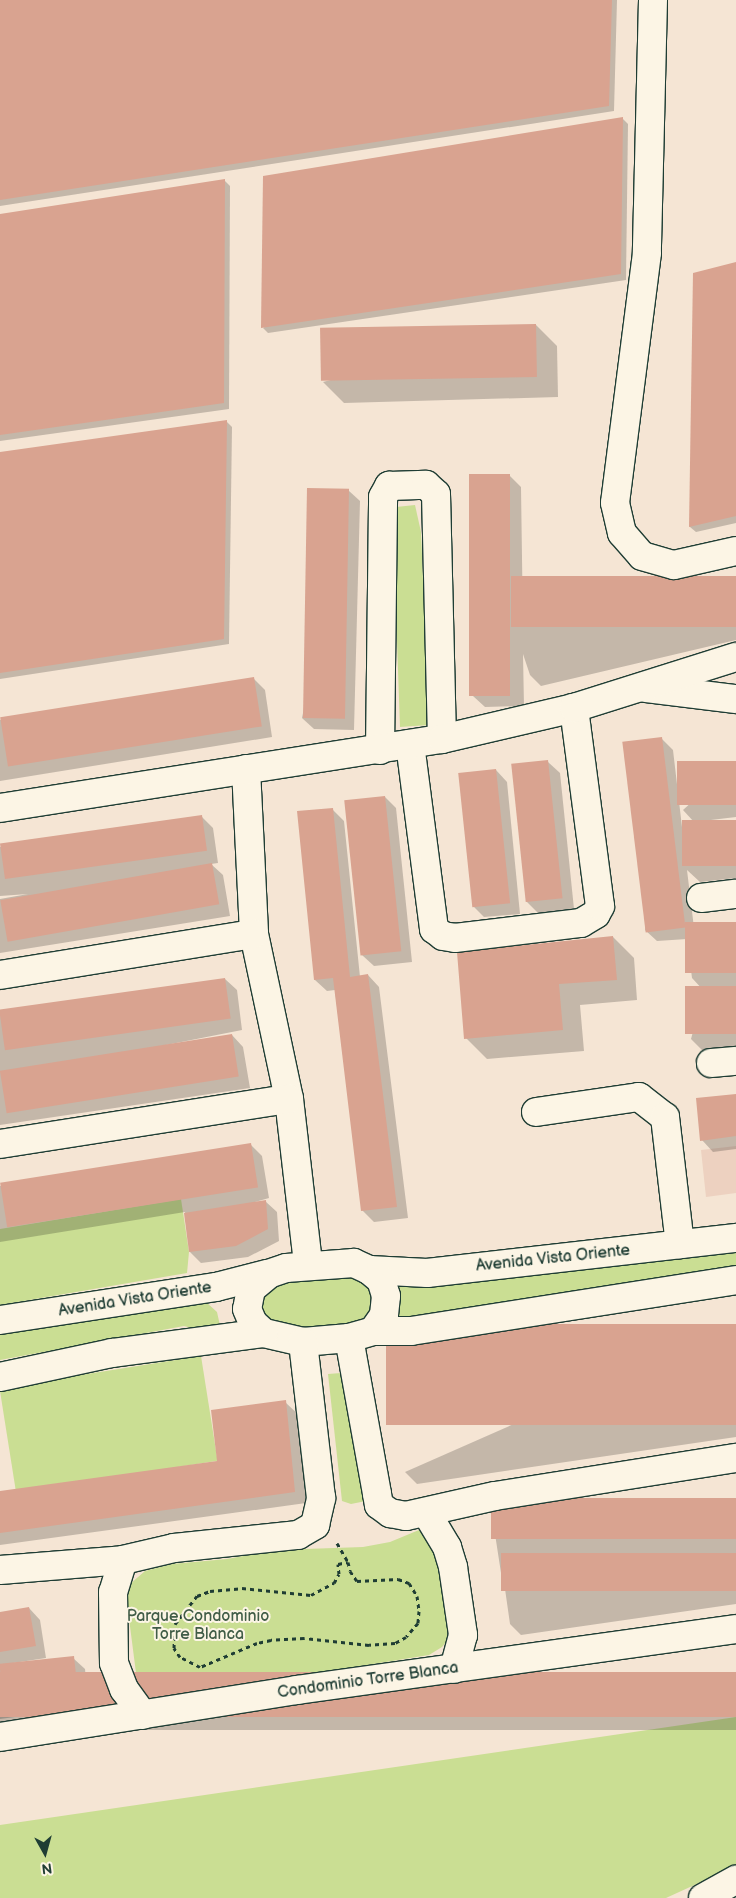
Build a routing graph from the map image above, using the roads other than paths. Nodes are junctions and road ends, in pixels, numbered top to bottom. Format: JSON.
{"nodes":[{"id":1,"x":652,"y":0,"type":"edge"},
{"id":2,"x":736,"y":551,"type":"edge"},
{"id":3,"x":736,"y":657,"type":"edge"},
{"id":4,"x":638,"y":687,"type":"junction"},
{"id":5,"x":736,"y":699,"type":"edge"},
{"id":6,"x":574,"y":708,"type":"junction"},
{"id":7,"x":442,"y":738,"type":"junction"},
{"id":8,"x":410,"y":744,"type":"junction"},
{"id":9,"x":380,"y":750,"type":"junction"},
{"id":10,"x":246,"y":768,"type":"junction"},
{"id":11,"x":0,"y":808,"type":"edge"},
{"id":12,"x":736,"y":894,"type":"edge"},
{"id":13,"x":701,"y":898,"type":"dead end"},
{"id":14,"x":254,"y":934,"type":"junction"},
{"id":15,"x":0,"y":975,"type":"edge"},
{"id":16,"x":289,"y":1099,"type":"junction"},
{"id":17,"x":536,"y":1112,"type":"dead end"},
{"id":18,"x":0,"y":1144,"type":"edge"},
{"id":19,"x":736,"y":1238,"type":"edge"},
{"id":20,"x":680,"y":1244,"type":"junction"},
{"id":21,"x":308,"y":1264,"type":"junction"},
{"id":22,"x":369,"y":1270,"type":"junction"},
{"id":23,"x":269,"y":1274,"type":"junction"},
{"id":24,"x":736,"y":1280,"type":"edge"},
{"id":25,"x":0,"y":1320,"type":"edge"},
{"id":26,"x":264,"y":1333,"type":"junction"},
{"id":27,"x":361,"y":1334,"type":"junction"},
{"id":28,"x":303,"y":1342,"type":"junction"},
{"id":29,"x":0,"y":1377,"type":"edge"},
{"id":30,"x":736,"y":1458,"type":"edge"},
{"id":31,"x":426,"y":1512,"type":"junction"},
{"id":32,"x":123,"y":1560,"type":"junction"},
{"id":33,"x":0,"y":1570,"type":"edge"},
{"id":34,"x":736,"y":1629,"type":"edge"},
{"id":35,"x":454,"y":1669,"type":"junction"},
{"id":36,"x":142,"y":1715,"type":"junction"},
{"id":37,"x":0,"y":1737,"type":"edge"},
{"id":38,"x":736,"y":1880,"type":"edge"},
{"id":39,"x":703,"y":1898,"type":"edge"}],
"edges":[{"from":1,"to":2,"type":"street"},
{"from":3,"to":4,"type":"street"},
{"from":4,"to":5,"type":"street"},
{"from":4,"to":6,"type":"street"},
{"from":6,"to":7,"type":"street"},
{"from":6,"to":8,"type":"street"},
{"from":7,"to":8,"type":"street"},
{"from":7,"to":9,"type":"street"},
{"from":8,"to":9,"type":"street"},
{"from":9,"to":10,"type":"street"},
{"from":10,"to":11,"type":"street"},
{"from":10,"to":14,"type":"street"},
{"from":12,"to":13,"type":"street"},
{"from":14,"to":15,"type":"street"},
{"from":14,"to":16,"type":"street"},
{"from":16,"to":18,"type":"street"},
{"from":16,"to":21,"type":"street"},
{"from":17,"to":20,"type":"street"},
{"from":19,"to":20,"type":"street","name":"Avenida Vista Oriente"},
{"from":20,"to":22,"type":"street","name":"Avenida Vista Oriente"},
{"from":21,"to":22,"type":"street","name":"Avenida Vista Oriente"},
{"from":21,"to":23,"type":"street","name":"Avenida Vista Oriente"},
{"from":22,"to":27,"type":"street"},
{"from":23,"to":25,"type":"street","name":"Avenida Vista Oriente"},
{"from":23,"to":26,"type":"street","name":"Avenida Vista Oriente"},
{"from":24,"to":27,"type":"street"},
{"from":26,"to":28,"type":"street"},
{"from":26,"to":29,"type":"street"},
{"from":27,"to":28,"type":"street"},
{"from":27,"to":31,"type":"street"},
{"from":28,"to":32,"type":"street"},
{"from":30,"to":31,"type":"street"},
{"from":31,"to":35,"type":"street"},
{"from":32,"to":33,"type":"street"},
{"from":32,"to":36,"type":"street"},
{"from":34,"to":35,"type":"street","name":"Condominio Torre Blanca"},
{"from":35,"to":36,"type":"street","name":"Condominio Torre Blanca"},
{"from":36,"to":37,"type":"street","name":"Condominio Torre Blanca"},
{"from":38,"to":39,"type":"street"}]}
